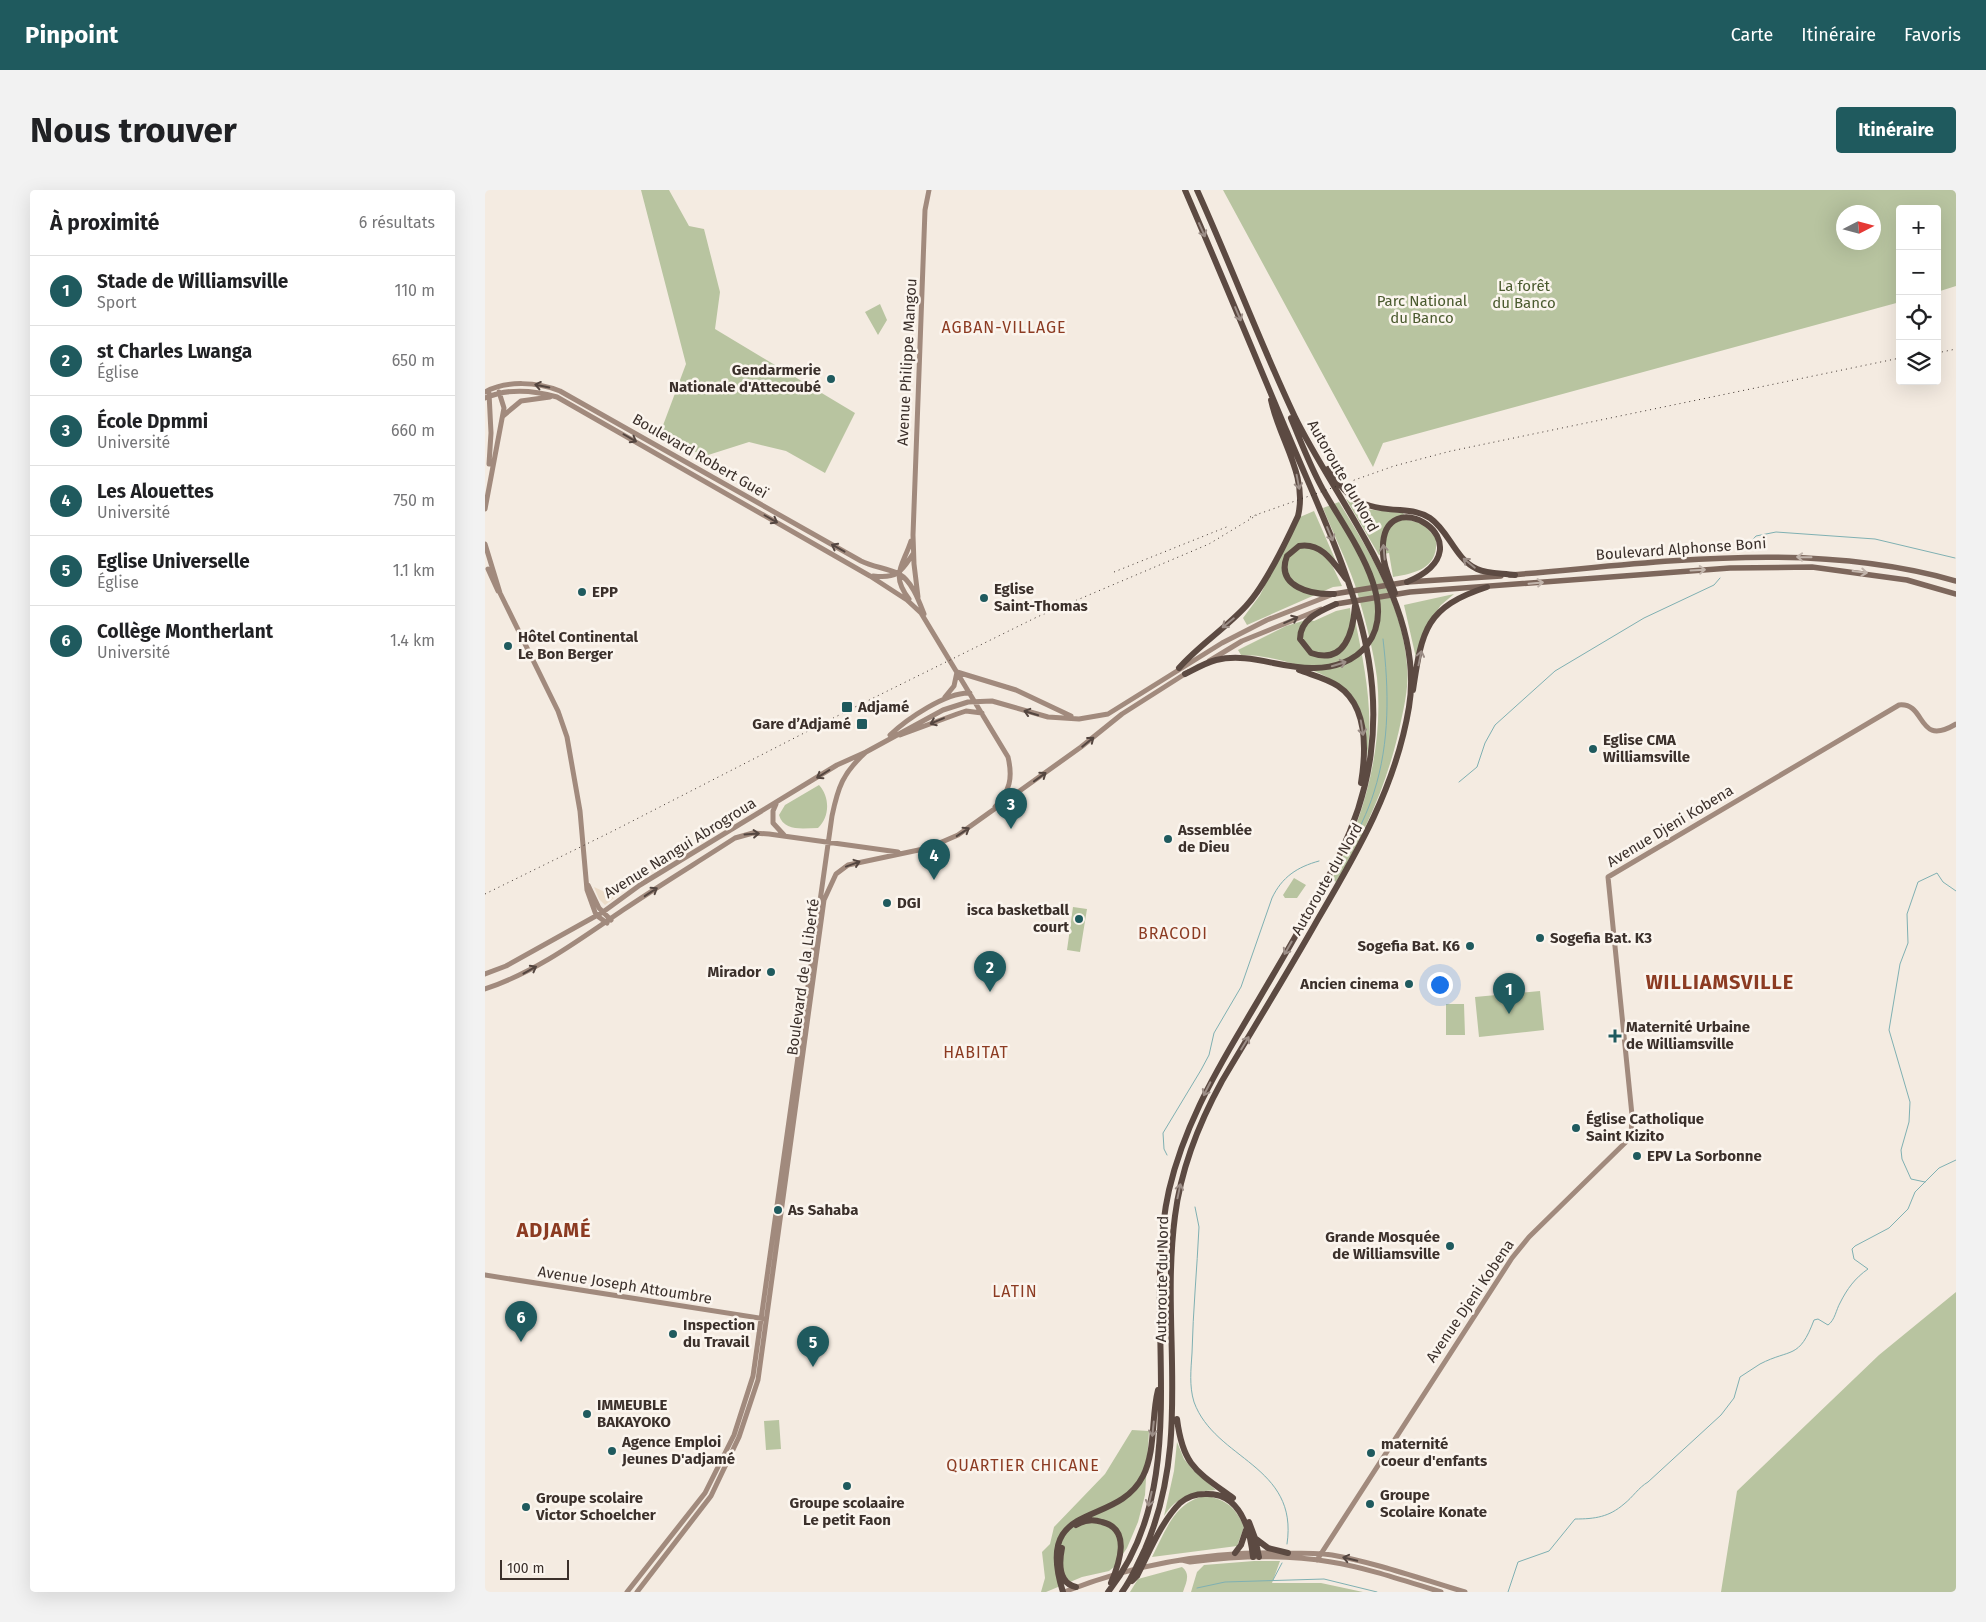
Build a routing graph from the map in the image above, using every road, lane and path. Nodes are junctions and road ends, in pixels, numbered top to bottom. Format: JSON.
{"nodes":[{"id":1,"x":929,"y":190,"type":"edge"},
{"id":2,"x":1185,"y":190,"type":"edge"},
{"id":3,"x":1197,"y":190,"type":"edge"},
{"id":4,"x":1269,"y":358,"type":"junction"},
{"id":5,"x":1268,"y":386,"type":"junction"},
{"id":6,"x":497,"y":387,"type":"junction"},
{"id":7,"x":500,"y":393,"type":"junction"},
{"id":8,"x":487,"y":394,"type":"edge"},
{"id":9,"x":557,"y":398,"type":"junction"},
{"id":10,"x":503,"y":417,"type":"junction"},
{"id":11,"x":485,"y":421,"type":"edge"},
{"id":12,"x":491,"y":433,"type":"junction"},
{"id":13,"x":1320,"y":463,"type":"junction"},
{"id":14,"x":485,"y":490,"type":"edge"},
{"id":15,"x":485,"y":509,"type":"edge"},
{"id":16,"x":913,"y":535,"type":"junction"},
{"id":17,"x":485,"y":544,"type":"edge"},
{"id":18,"x":914,"y":553,"type":"junction"},
{"id":19,"x":485,"y":560,"type":"edge"},
{"id":20,"x":902,"y":563,"type":"junction"},
{"id":21,"x":881,"y":569,"type":"junction"},
{"id":22,"x":898,"y":574,"type":"junction"},
{"id":23,"x":1515,"y":575,"type":"junction"},
{"id":24,"x":871,"y":576,"type":"junction"},
{"id":25,"x":1939,"y":576,"type":"junction"},
{"id":26,"x":1956,"y":581,"type":"edge"},
{"id":27,"x":1407,"y":582,"type":"junction"},
{"id":28,"x":1351,"y":586,"type":"junction"},
{"id":29,"x":1487,"y":587,"type":"junction"},
{"id":30,"x":1934,"y":587,"type":"junction"},
{"id":31,"x":500,"y":593,"type":"junction"},
{"id":32,"x":1335,"y":594,"type":"junction"},
{"id":33,"x":1956,"y":594,"type":"edge"},
{"id":34,"x":919,"y":600,"type":"junction"},
{"id":35,"x":1355,"y":600,"type":"junction"},
{"id":36,"x":1336,"y":604,"type":"junction"},
{"id":37,"x":913,"y":606,"type":"junction"},
{"id":38,"x":1400,"y":616,"type":"junction"},
{"id":39,"x":926,"y":622,"type":"junction"},
{"id":40,"x":1291,"y":666,"type":"junction"},
{"id":41,"x":1179,"y":668,"type":"junction"},
{"id":42,"x":957,"y":672,"type":"junction"},
{"id":43,"x":1185,"y":674,"type":"junction"},
{"id":44,"x":971,"y":694,"type":"junction"},
{"id":45,"x":943,"y":700,"type":"junction"},
{"id":46,"x":1409,"y":706,"type":"junction"},
{"id":47,"x":983,"y":715,"type":"junction"},
{"id":48,"x":1079,"y":719,"type":"junction"},
{"id":49,"x":1956,"y":724,"type":"edge"},
{"id":50,"x":892,"y":737,"type":"junction"},
{"id":51,"x":886,"y":740,"type":"junction"},
{"id":52,"x":866,"y":752,"type":"junction"},
{"id":53,"x":1361,"y":794,"type":"junction"},
{"id":54,"x":776,"y":803,"type":"junction"},
{"id":55,"x":986,"y":816,"type":"junction"},
{"id":56,"x":788,"y":837,"type":"junction"},
{"id":57,"x":904,"y":853,"type":"junction"},
{"id":58,"x":588,"y":884,"type":"junction"},
{"id":59,"x":603,"y":912,"type":"junction"},
{"id":60,"x":595,"y":915,"type":"junction"},
{"id":61,"x":609,"y":922,"type":"junction"},
{"id":62,"x":485,"y":974,"type":"edge"},
{"id":63,"x":485,"y":989,"type":"edge"},
{"id":64,"x":485,"y":1275,"type":"edge"},
{"id":65,"x":765,"y":1320,"type":"junction"},
{"id":66,"x":1160,"y":1381,"type":"junction"},
{"id":67,"x":1173,"y":1402,"type":"junction"},
{"id":68,"x":1247,"y":1528,"type":"junction"},
{"id":69,"x":1255,"y":1538,"type":"junction"},
{"id":70,"x":1235,"y":1553,"type":"junction"},
{"id":71,"x":1288,"y":1553,"type":"junction"},
{"id":72,"x":1321,"y":1553,"type":"junction"},
{"id":73,"x":1256,"y":1555,"type":"junction"},
{"id":74,"x":1182,"y":1560,"type":"junction"},
{"id":75,"x":1317,"y":1560,"type":"junction"},
{"id":76,"x":1061,"y":1580,"type":"junction"},
{"id":77,"x":1127,"y":1585,"type":"junction"},
{"id":78,"x":1076,"y":1587,"type":"junction"},
{"id":79,"x":1065,"y":1591,"type":"edge"},
{"id":80,"x":627,"y":1592,"type":"edge"},
{"id":81,"x":637,"y":1592,"type":"edge"},
{"id":82,"x":1057,"y":1592,"type":"edge"},
{"id":83,"x":1108,"y":1592,"type":"edge"},
{"id":84,"x":1122,"y":1592,"type":"edge"},
{"id":85,"x":1441,"y":1592,"type":"edge"},
{"id":86,"x":1465,"y":1592,"type":"edge"}],
"edges":[{"from":1,"to":16,"type":"street","name":"Avenue Philippe Mangou"},
{"from":2,"to":5,"type":"highway","name":"Autoroute du Nord","one_way":true},
{"from":3,"to":4,"type":"highway","name":"Autoroute du Nord"},
{"from":4,"to":13,"type":"highway","name":"Autoroute du Nord"},
{"from":40,"to":4,"type":"highway","one_way":true},
{"from":5,"to":28,"type":"highway","name":"Autoroute du Nord","one_way":true},
{"from":5,"to":41,"type":"highway","one_way":true},
{"from":6,"to":7,"type":"street"},
{"from":6,"to":8,"type":"street","name":"Boulevard Robert Gueï"},
{"from":21,"to":6,"type":"street","name":"Boulevard Robert Gueï","one_way":true},
{"from":7,"to":8,"type":"street","name":"Boulevard Robert Gueï"},
{"from":7,"to":9,"type":"street","name":"Boulevard Robert Gueï"},
{"from":7,"to":10,"type":"street"},
{"from":8,"to":12,"type":"street"},
{"from":9,"to":10,"type":"street"},
{"from":9,"to":24,"type":"street","name":"Boulevard Robert Gueï","one_way":true},
{"from":10,"to":15,"type":"street"},
{"from":11,"to":12,"type":"street"},
{"from":12,"to":14,"type":"street"},
{"from":23,"to":13,"type":"highway","one_way":true},
{"from":13,"to":38,"type":"highway","name":"Autoroute du Nord"},
{"from":16,"to":18,"type":"street","name":"Avenue Philippe Mangou"},
{"from":16,"to":20,"type":"street","name":"Avenue Philippe Mangou"},
{"from":17,"to":31,"type":"street"},
{"from":18,"to":22,"type":"street"},
{"from":18,"to":34,"type":"street","name":"Avenue Philippe Mangou"},
{"from":19,"to":31,"type":"street"},
{"from":20,"to":21,"type":"street"},
{"from":20,"to":22,"type":"street","name":"Avenue Philippe Mangou"},
{"from":21,"to":22,"type":"street","name":"Boulevard Robert Gueï"},
{"from":22,"to":24,"type":"street"},
{"from":22,"to":34,"type":"street","name":"Boulevard Robert Gueï"},
{"from":22,"to":37,"type":"street"},
{"from":25,"to":23,"type":"main road","name":"Boulevard Alphonse Boni","one_way":true},
{"from":23,"to":27,"type":"main road","name":"Boulevard Alphonse Boni"},
{"from":24,"to":37,"type":"street","name":"Boulevard Robert Gueï"},
{"from":25,"to":26,"type":"main road","name":"Boulevard Alphonse Boni"},
{"from":25,"to":30,"type":"main road"},
{"from":27,"to":32,"type":"main road","name":"Boulevard Alphonse Boni"},
{"from":38,"to":27,"type":"highway","one_way":true},
{"from":28,"to":32,"type":"highway"},
{"from":28,"to":35,"type":"highway","name":"Autoroute du Nord"},
{"from":29,"to":30,"type":"main road","name":"Boulevard Alphonse Boni","one_way":true},
{"from":29,"to":36,"type":"main road","name":"Boulevard Alphonse Boni"},
{"from":46,"to":29,"type":"highway","one_way":true},
{"from":30,"to":33,"type":"main road","name":"Boulevard Alphonse Boni"},
{"from":31,"to":58,"type":"street"},
{"from":32,"to":41,"type":"street"},
{"from":34,"to":39,"type":"street","name":"Boulevard Robert Gueï"},
{"from":35,"to":36,"type":"highway"},
{"from":35,"to":53,"type":"highway","name":"Autoroute du Nord"},
{"from":43,"to":36,"type":"street","name":"Boulevard de la Liberté","one_way":true},
{"from":37,"to":39,"type":"street","name":"Boulevard Robert Gueï"},
{"from":38,"to":46,"type":"highway","name":"Autoroute du Nord"},
{"from":39,"to":42,"type":"street","name":"Boulevard Robert Gueï"},
{"from":40,"to":43,"type":"highway"},
{"from":40,"to":53,"type":"highway","one_way":true},
{"from":41,"to":48,"type":"street","name":"Avenue Nangui Abrogroua"},
{"from":42,"to":44,"type":"street","name":"Boulevard Robert Gueï"},
{"from":42,"to":45,"type":"street"},
{"from":42,"to":48,"type":"street"},
{"from":55,"to":43,"type":"street","name":"Boulevard de la Liberté","one_way":true},
{"from":44,"to":45,"type":"street","name":"Avenue Nangui Abrogroua"},
{"from":44,"to":47,"type":"street","name":"Boulevard Robert Gueï"},
{"from":45,"to":51,"type":"street","name":"Avenue Nangui Abrogroua"},
{"from":67,"to":46,"type":"highway","name":"Autoroute du Nord","one_way":true},
{"from":47,"to":50,"type":"street","one_way":true},
{"from":47,"to":55,"type":"street","name":"Boulevard Robert Gueï"},
{"from":48,"to":50,"type":"street","name":"Avenue Nangui Abrogroua","one_way":true},
{"from":49,"to":72,"type":"street","name":"Avenue Djeni Kobena"},
{"from":50,"to":51,"type":"street","name":"Avenue Nangui Abrogroua"},
{"from":51,"to":52,"type":"street","name":"Avenue Nangui Abrogroua"},
{"from":52,"to":54,"type":"street","name":"Avenue Nangui Abrogroua","one_way":true},
{"from":52,"to":65,"type":"street","name":"Boulevard de la Liberté"},
{"from":53,"to":66,"type":"highway","name":"Autoroute du Nord","one_way":true},
{"from":54,"to":56,"type":"street"},
{"from":54,"to":59,"type":"street","name":"Avenue Nangui Abrogroua"},
{"from":57,"to":55,"type":"street","name":"Boulevard de la Liberté","one_way":true},
{"from":56,"to":57,"type":"street"},
{"from":61,"to":56,"type":"street","name":"Avenue Nangui Abrogroua","one_way":true},
{"from":65,"to":57,"type":"street","name":"Boulevard de la Liberté","one_way":true},
{"from":58,"to":59,"type":"street"},
{"from":58,"to":60,"type":"street"},
{"from":59,"to":60,"type":"street","name":"Avenue Nangui Abrogroua"},
{"from":59,"to":61,"type":"street"},
{"from":60,"to":61,"type":"street"},
{"from":60,"to":62,"type":"street","name":"Avenue Nangui Abrogroua"},
{"from":63,"to":61,"type":"street","name":"Avenue Nangui Abrogroua","one_way":true},
{"from":64,"to":65,"type":"street","name":"Avenue Joseph Attoumbre"},
{"from":65,"to":80,"type":"street","name":"Boulevard de la Liberté"},
{"from":65,"to":81,"type":"street","name":"Boulevard de la Liberté"},
{"from":66,"to":76,"type":"highway","one_way":true},
{"from":66,"to":83,"type":"highway","name":"Autoroute du Nord","one_way":true},
{"from":67,"to":69,"type":"highway"},
{"from":67,"to":77,"type":"highway","name":"Autoroute du Nord"},
{"from":68,"to":70,"type":"highway"},
{"from":68,"to":73,"type":"highway"},
{"from":68,"to":77,"type":"highway"},
{"from":69,"to":71,"type":"highway"},
{"from":69,"to":73,"type":"highway"},
{"from":70,"to":73,"type":"street"},
{"from":70,"to":74,"type":"street"},
{"from":71,"to":72,"type":"street"},
{"from":71,"to":73,"type":"street"},
{"from":72,"to":75,"type":"street","name":"Avenue Djeni Kobena"},
{"from":86,"to":72,"type":"street","one_way":true},
{"from":73,"to":74,"type":"street"},
{"from":73,"to":75,"type":"street"},
{"from":74,"to":78,"type":"street"},
{"from":75,"to":85,"type":"street"},
{"from":76,"to":78,"type":"highway"},
{"from":76,"to":79,"type":"highway"},
{"from":76,"to":82,"type":"highway"},
{"from":76,"to":83,"type":"highway"},
{"from":77,"to":84,"type":"highway","name":"Autoroute du Nord"},
{"from":78,"to":79,"type":"street"}]}
